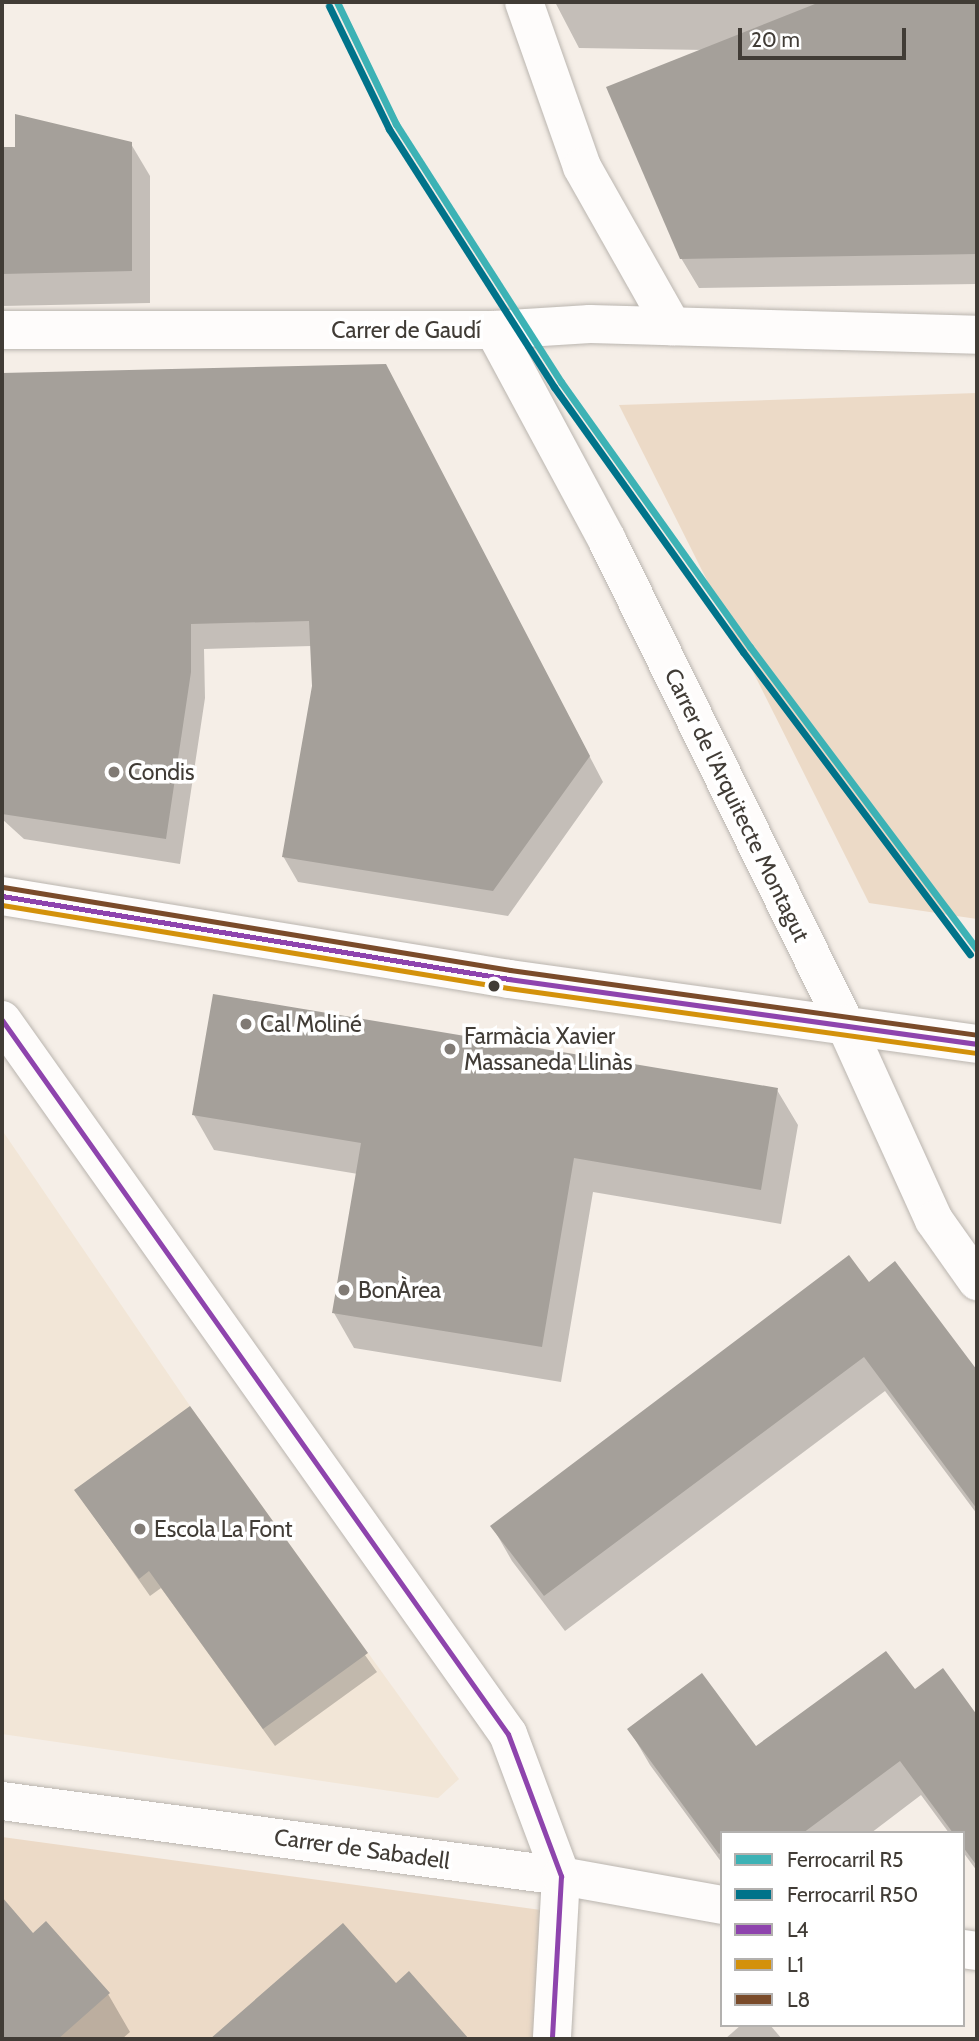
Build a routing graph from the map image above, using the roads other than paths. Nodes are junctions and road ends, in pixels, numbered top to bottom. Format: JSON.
{"nodes":[{"id":1,"x":524,"y":2,"type":"edge"},
{"id":2,"x":672,"y":326,"type":"junction"},
{"id":3,"x":2,"y":330,"type":"edge"},
{"id":4,"x":494,"y":330,"type":"junction"},
{"id":5,"x":977,"y":335,"type":"edge"},
{"id":6,"x":2,"y":896,"type":"edge"},
{"id":7,"x":2,"y":1020,"type":"edge"},
{"id":8,"x":845,"y":1024,"type":"junction"},
{"id":9,"x":977,"y":1044,"type":"edge"},
{"id":10,"x":977,"y":1281,"type":"edge"},
{"id":11,"x":2,"y":1801,"type":"edge"},
{"id":12,"x":561,"y":1876,"type":"junction"},
{"id":13,"x":720,"y":1905,"type":"edge"},
{"id":14,"x":552,"y":2039,"type":"edge"}],
"edges":[{"from":1,"to":2,"type":"street"},
{"from":2,"to":4,"type":"street","name":"Carrer de Gaudí"},
{"from":2,"to":5,"type":"street","name":"Carrer de Gaudí"},
{"from":3,"to":4,"type":"street","name":"Carrer de Gaudí"},
{"from":4,"to":8,"type":"street","name":"Carrer de l'Arquitecte Montagut"},
{"from":6,"to":8,"type":"street"},
{"from":7,"to":12,"type":"street"},
{"from":8,"to":9,"type":"street"},
{"from":8,"to":10,"type":"street","name":"Carrer de l'Arquitecte Montagut"},
{"from":11,"to":12,"type":"street","name":"Carrer de Sabadell"},
{"from":12,"to":13,"type":"street","name":"Carrer de Sabadell"},
{"from":12,"to":14,"type":"street"}]}
